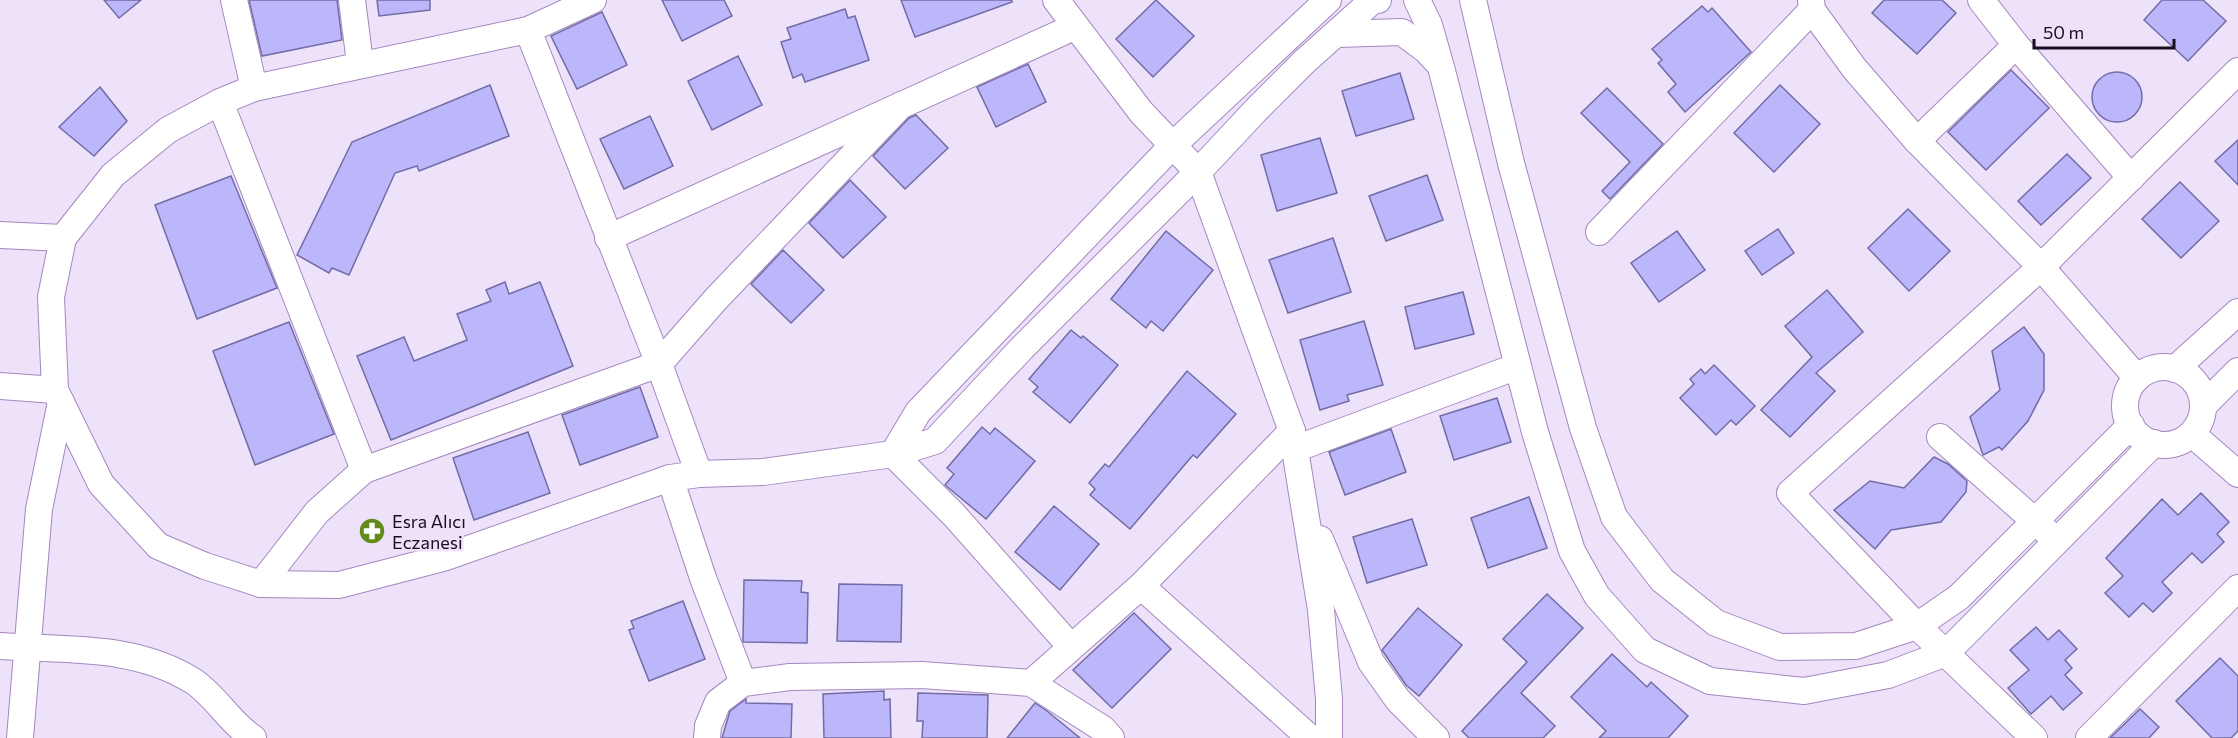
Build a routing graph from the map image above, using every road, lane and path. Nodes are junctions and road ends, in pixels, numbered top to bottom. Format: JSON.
{"nodes":[{"id":1,"x":234,"y":0,"type":"edge"},
{"id":2,"x":352,"y":0,"type":"edge"},
{"id":3,"x":593,"y":0,"type":"edge"},
{"id":4,"x":1056,"y":0,"type":"edge"},
{"id":5,"x":1328,"y":0,"type":"edge"},
{"id":6,"x":1378,"y":0,"type":"edge"},
{"id":7,"x":1417,"y":0,"type":"edge"},
{"id":8,"x":1473,"y":0,"type":"edge"},
{"id":9,"x":1981,"y":0,"type":"edge"},
{"id":10,"x":1812,"y":5,"type":"edge"},
{"id":11,"x":1074,"y":27,"type":"junction"},
{"id":12,"x":528,"y":30,"type":"junction"},
{"id":13,"x":1337,"y":33,"type":"junction"},
{"id":14,"x":2016,"y":45,"type":"junction"},
{"id":15,"x":360,"y":63,"type":"junction"},
{"id":16,"x":1441,"y":67,"type":"junction"},
{"id":17,"x":2238,"y":71,"type":"edge"},
{"id":18,"x":254,"y":88,"type":"junction"},
{"id":19,"x":220,"y":102,"type":"junction"},
{"id":20,"x":901,"y":105,"type":"junction"},
{"id":21,"x":1917,"y":141,"type":"junction"},
{"id":22,"x":1173,"y":145,"type":"junction"},
{"id":23,"x":1198,"y":172,"type":"junction"},
{"id":24,"x":2131,"y":177,"type":"junction"},
{"id":25,"x":1599,"y":232,"type":"dead end"},
{"id":26,"x":0,"y":235,"type":"edge"},
{"id":27,"x":63,"y":238,"type":"junction"},
{"id":28,"x":608,"y":238,"type":"junction"},
{"id":29,"x":2041,"y":267,"type":"junction"},
{"id":30,"x":2238,"y":312,"type":"edge"},
{"id":31,"x":659,"y":364,"type":"junction"},
{"id":32,"x":1518,"y":366,"type":"junction"},
{"id":33,"x":2175,"y":369,"type":"junction"},
{"id":34,"x":2238,"y":371,"type":"edge"},
{"id":35,"x":2137,"y":378,"type":"junction"},
{"id":36,"x":0,"y":386,"type":"edge"},
{"id":37,"x":58,"y":396,"type":"junction"},
{"id":38,"x":2203,"y":406,"type":"junction"},
{"id":39,"x":2131,"y":425,"type":"junction"},
{"id":40,"x":2192,"y":434,"type":"junction"},
{"id":41,"x":1940,"y":437,"type":"dead end"},
{"id":42,"x":1293,"y":440,"type":"junction"},
{"id":43,"x":2154,"y":443,"type":"junction"},
{"id":44,"x":893,"y":454,"type":"junction"},
{"id":45,"x":364,"y":470,"type":"junction"},
{"id":46,"x":699,"y":474,"type":"junction"},
{"id":47,"x":2238,"y":474,"type":"edge"},
{"id":48,"x":670,"y":478,"type":"junction"},
{"id":49,"x":1305,"y":503,"type":"junction"},
{"id":50,"x":2034,"y":522,"type":"junction"},
{"id":51,"x":2058,"y":542,"type":"junction"},
{"id":52,"x":261,"y":584,"type":"junction"},
{"id":53,"x":1141,"y":586,"type":"junction"},
{"id":54,"x":2238,"y":588,"type":"edge"},
{"id":55,"x":1917,"y":626,"type":"junction"},
{"id":56,"x":0,"y":646,"type":"edge"},
{"id":57,"x":1071,"y":647,"type":"junction"},
{"id":58,"x":29,"y":648,"type":"junction"},
{"id":59,"x":1946,"y":653,"type":"junction"},
{"id":60,"x":1032,"y":682,"type":"junction"},
{"id":61,"x":743,"y":683,"type":"junction"},
{"id":62,"x":20,"y":738,"type":"edge"},
{"id":63,"x":254,"y":738,"type":"edge"},
{"id":64,"x":707,"y":738,"type":"edge"},
{"id":65,"x":1111,"y":738,"type":"edge"},
{"id":66,"x":1310,"y":738,"type":"edge"},
{"id":67,"x":1329,"y":738,"type":"edge"},
{"id":68,"x":1436,"y":738,"type":"edge"},
{"id":69,"x":2034,"y":738,"type":"edge"},
{"id":70,"x":2089,"y":738,"type":"edge"}],
"edges":[{"from":1,"to":18,"type":"street"},
{"from":2,"to":15,"type":"street"},
{"from":3,"to":12,"type":"street"},
{"from":4,"to":11,"type":"street"},
{"from":5,"to":22,"type":"street"},
{"from":6,"to":13,"type":"street"},
{"from":7,"to":16,"type":"street"},
{"from":8,"to":55,"type":"street"},
{"from":9,"to":14,"type":"street"},
{"from":10,"to":21,"type":"street"},
{"from":10,"to":25,"type":"street"},
{"from":11,"to":20,"type":"street"},
{"from":11,"to":22,"type":"street"},
{"from":12,"to":15,"type":"street"},
{"from":12,"to":28,"type":"street"},
{"from":13,"to":16,"type":"street"},
{"from":13,"to":23,"type":"street"},
{"from":14,"to":21,"type":"street"},
{"from":14,"to":24,"type":"street"},
{"from":15,"to":18,"type":"street"},
{"from":16,"to":32,"type":"street"},
{"from":17,"to":24,"type":"street"},
{"from":18,"to":19,"type":"street"},
{"from":19,"to":27,"type":"street"},
{"from":19,"to":45,"type":"street"},
{"from":20,"to":28,"type":"street"},
{"from":20,"to":31,"type":"street"},
{"from":21,"to":29,"type":"street"},
{"from":22,"to":23,"type":"street"},
{"from":22,"to":44,"type":"street"},
{"from":23,"to":42,"type":"street"},
{"from":23,"to":44,"type":"street"},
{"from":24,"to":29,"type":"street"},
{"from":26,"to":27,"type":"street"},
{"from":27,"to":37,"type":"street"},
{"from":28,"to":31,"type":"street"},
{"from":29,"to":35,"type":"street"},
{"from":29,"to":55,"type":"street"},
{"from":30,"to":33,"type":"street"},
{"from":31,"to":45,"type":"street"},
{"from":31,"to":46,"type":"street"},
{"from":32,"to":42,"type":"street"},
{"from":32,"to":59,"type":"street"},
{"from":33,"to":35,"type":"street"},
{"from":33,"to":38,"type":"street"},
{"from":34,"to":38,"type":"street"},
{"from":35,"to":39,"type":"street"},
{"from":36,"to":37,"type":"street"},
{"from":37,"to":52,"type":"street"},
{"from":37,"to":58,"type":"street"},
{"from":38,"to":40,"type":"street"},
{"from":39,"to":43,"type":"street"},
{"from":39,"to":50,"type":"street"},
{"from":40,"to":43,"type":"street"},
{"from":40,"to":47,"type":"street"},
{"from":41,"to":50,"type":"street"},
{"from":42,"to":49,"type":"street"},
{"from":42,"to":53,"type":"street"},
{"from":43,"to":51,"type":"street"},
{"from":44,"to":46,"type":"street"},
{"from":44,"to":57,"type":"street"},
{"from":45,"to":52,"type":"street"},
{"from":46,"to":48,"type":"street"},
{"from":48,"to":52,"type":"street"},
{"from":48,"to":61,"type":"street"},
{"from":49,"to":67,"type":"street"},
{"from":49,"to":68,"type":"street"},
{"from":50,"to":51,"type":"street"},
{"from":50,"to":55,"type":"street"},
{"from":51,"to":59,"type":"street"},
{"from":53,"to":57,"type":"street"},
{"from":53,"to":66,"type":"street"},
{"from":54,"to":70,"type":"street"},
{"from":55,"to":59,"type":"street"},
{"from":56,"to":58,"type":"street"},
{"from":57,"to":60,"type":"street"},
{"from":58,"to":62,"type":"street"},
{"from":58,"to":63,"type":"street"},
{"from":59,"to":69,"type":"street"},
{"from":60,"to":61,"type":"street"},
{"from":60,"to":65,"type":"street"},
{"from":61,"to":64,"type":"street"}]}
